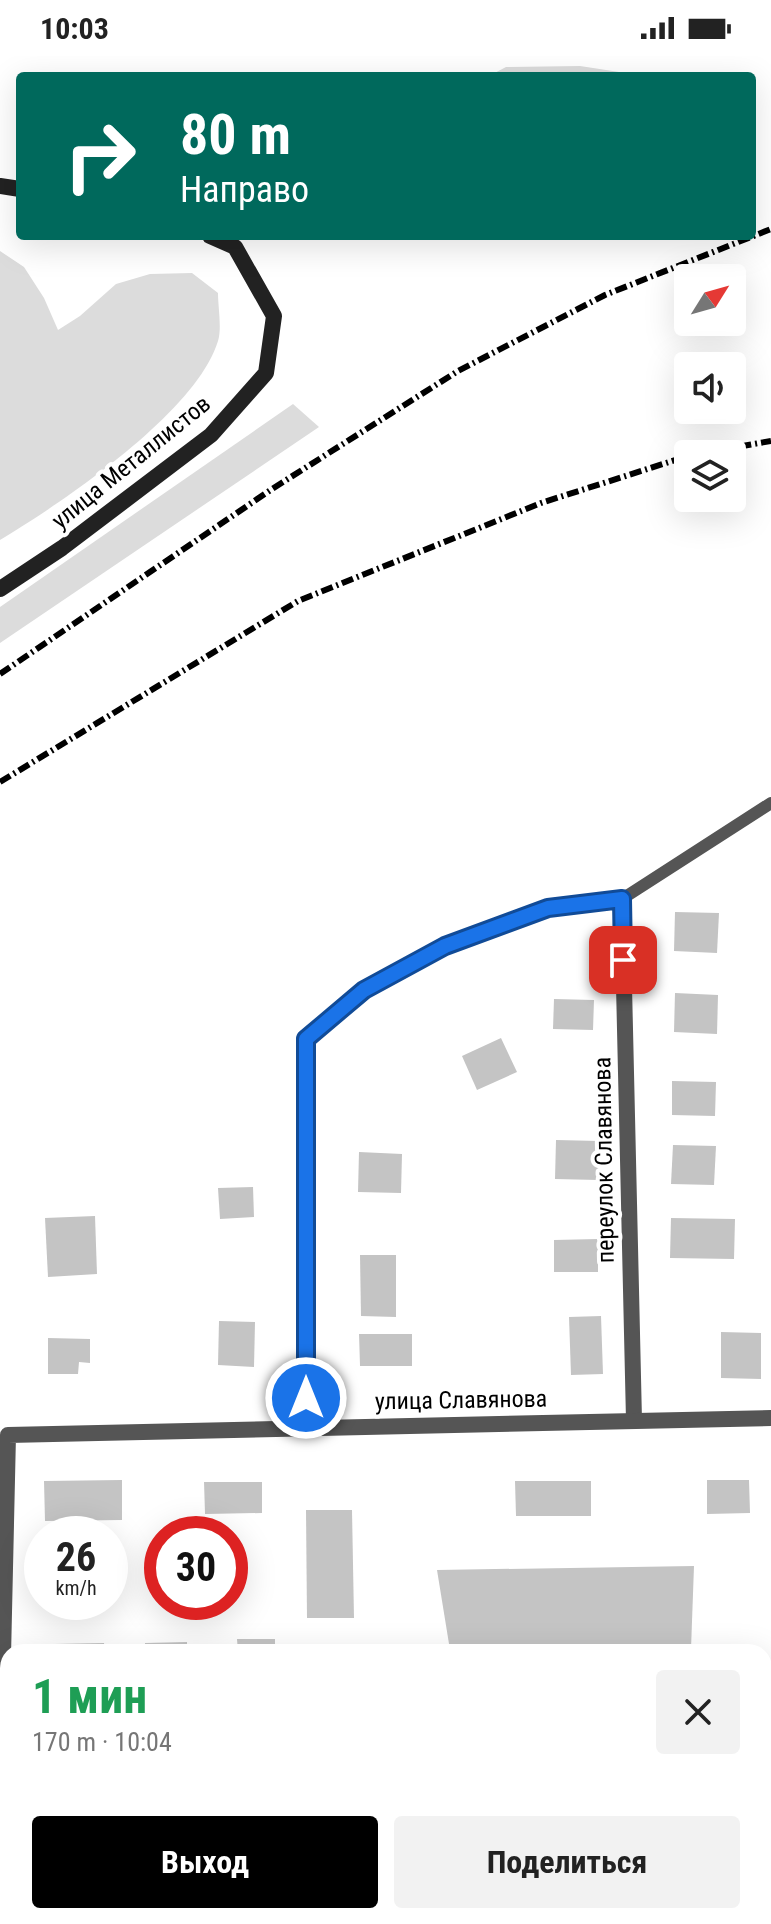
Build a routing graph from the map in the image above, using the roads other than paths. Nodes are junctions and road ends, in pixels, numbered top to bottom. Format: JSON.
{"nodes":[{"id":1,"x":219,"y":240,"type":"edge"},
{"id":2,"x":0,"y":589,"type":"edge"},
{"id":3,"x":771,"y":803,"type":"edge"},
{"id":4,"x":622,"y":899,"type":"junction"},
{"id":5,"x":306,"y":1039,"type":"joint"},
{"id":6,"x":771,"y":1418,"type":"edge"},
{"id":7,"x":634,"y":1420,"type":"junction"},
{"id":8,"x":306,"y":1428,"type":"junction"},
{"id":9,"x":3,"y":1644,"type":"edge"}],
"edges":[{"from":1,"to":2,"type":"main road","name":"улица Металлистов"},
{"from":3,"to":4,"type":"lane"},
{"from":4,"to":5,"type":"lane"},
{"from":4,"to":7,"type":"street","name":"переулок Славянова"},
{"from":5,"to":8,"type":"street"},
{"from":6,"to":7,"type":"street","name":"улица Славянова"},
{"from":7,"to":8,"type":"street","name":"улица Славянова"},
{"from":8,"to":9,"type":"street","name":"улица Славянова"}]}
